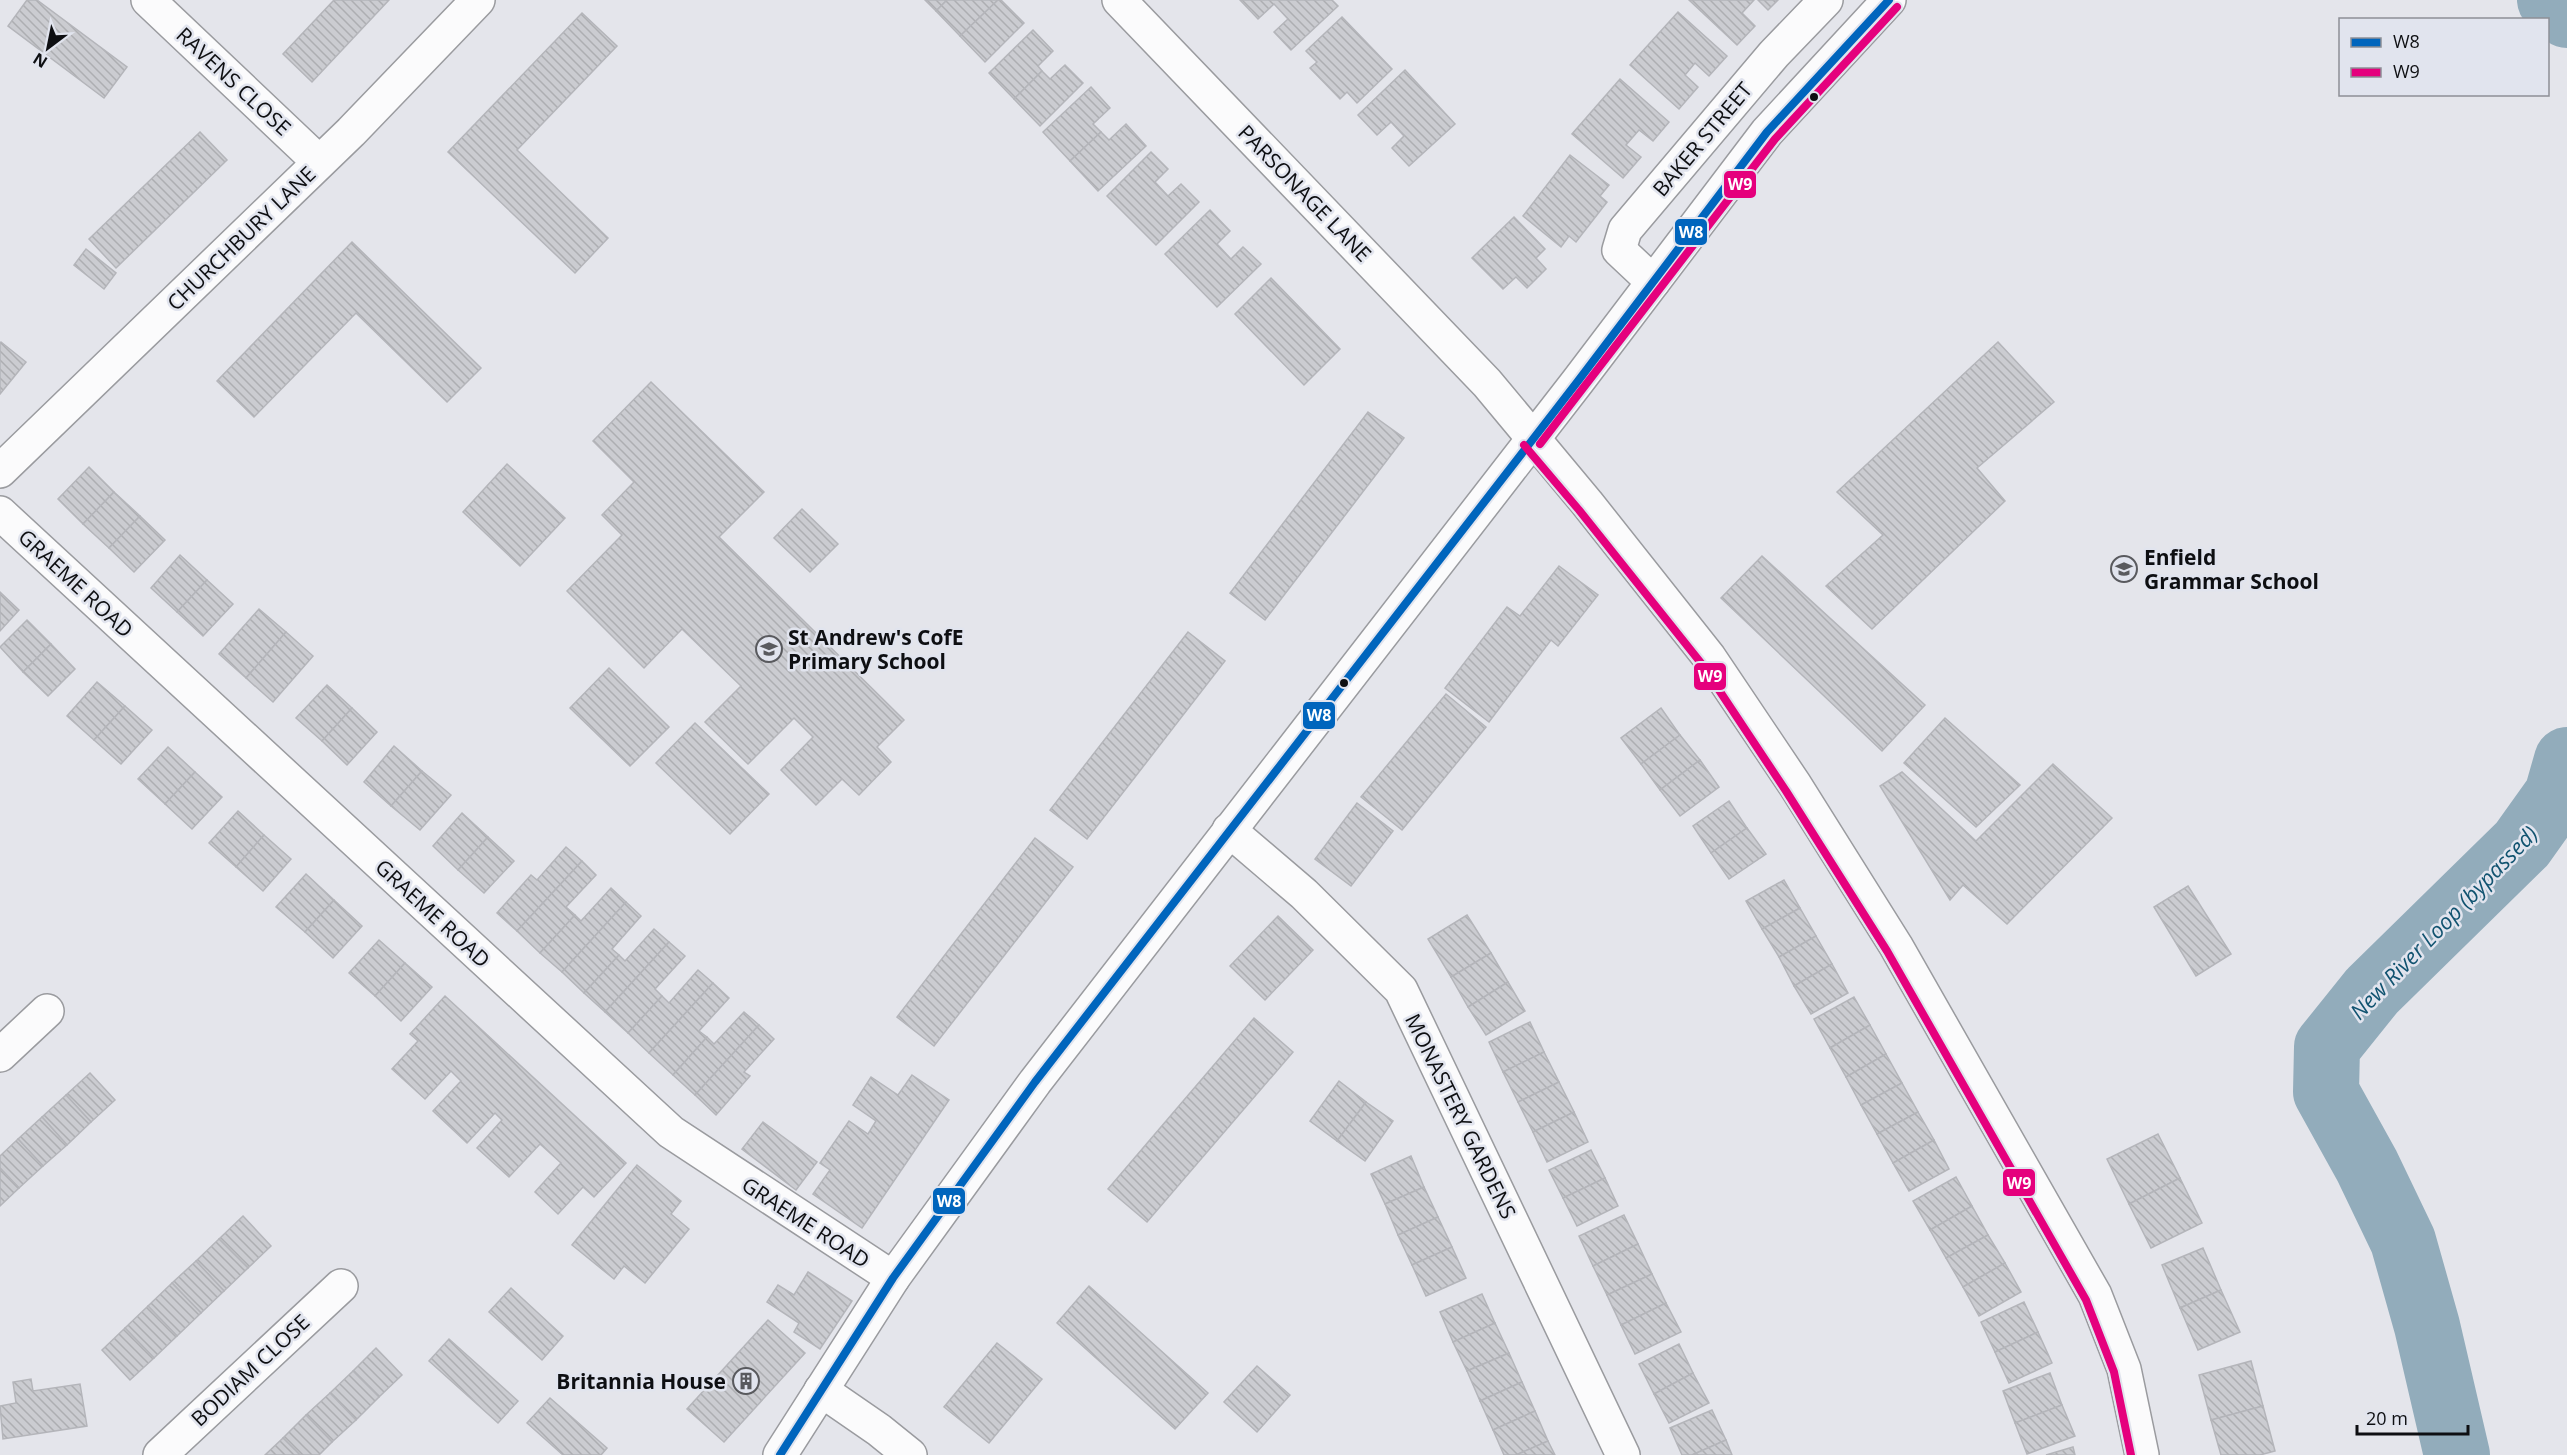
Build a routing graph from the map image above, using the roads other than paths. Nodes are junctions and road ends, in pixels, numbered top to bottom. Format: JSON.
{"nodes":[{"id":1,"x":148,"y":0,"type":"edge"},
{"id":2,"x":478,"y":0,"type":"edge"},
{"id":3,"x":1119,"y":0,"type":"edge"},
{"id":4,"x":1826,"y":0,"type":"edge"},
{"id":5,"x":1878,"y":4,"type":"edge"},
{"id":6,"x":320,"y":162,"type":"junction"},
{"id":7,"x":1653,"y":282,"type":"junction"},
{"id":8,"x":1532,"y":438,"type":"junction"},
{"id":9,"x":0,"y":471,"type":"edge"},
{"id":10,"x":0,"y":513,"type":"edge"},
{"id":11,"x":1229,"y":830,"type":"junction"},
{"id":12,"x":47,"y":1011,"type":"dead end"},
{"id":13,"x":0,"y":1055,"type":"edge"},
{"id":14,"x":893,"y":1278,"type":"junction"},
{"id":15,"x":340,"y":1286,"type":"dead end"},
{"id":16,"x":821,"y":1390,"type":"junction"},
{"id":17,"x":160,"y":1455,"type":"edge"},
{"id":18,"x":780,"y":1455,"type":"edge"},
{"id":19,"x":910,"y":1455,"type":"edge"},
{"id":20,"x":1623,"y":1455,"type":"edge"},
{"id":21,"x":2142,"y":1455,"type":"edge"}],
"edges":[{"from":1,"to":6,"type":"street","name":"RAVENS CLOSE"},
{"from":2,"to":6,"type":"street","name":"CHURCHBURY LANE"},
{"from":3,"to":8,"type":"street","name":"PARSONAGE LANE"},
{"from":4,"to":7,"type":"street","name":"BAKER STREET"},
{"from":5,"to":7,"type":"street"},
{"from":6,"to":9,"type":"street","name":"CHURCHBURY LANE"},
{"from":7,"to":8,"type":"street"},
{"from":8,"to":11,"type":"street"},
{"from":8,"to":21,"type":"street","name":"PARSONAGE LANE"},
{"from":10,"to":14,"type":"street","name":"GRAEME ROAD"},
{"from":11,"to":14,"type":"street"},
{"from":11,"to":20,"type":"street","name":"MONASTERY GARDENS"},
{"from":12,"to":13,"type":"street"},
{"from":14,"to":16,"type":"street"},
{"from":15,"to":17,"type":"street","name":"BODIAM CLOSE"},
{"from":16,"to":18,"type":"street"},
{"from":16,"to":19,"type":"street"}]}
